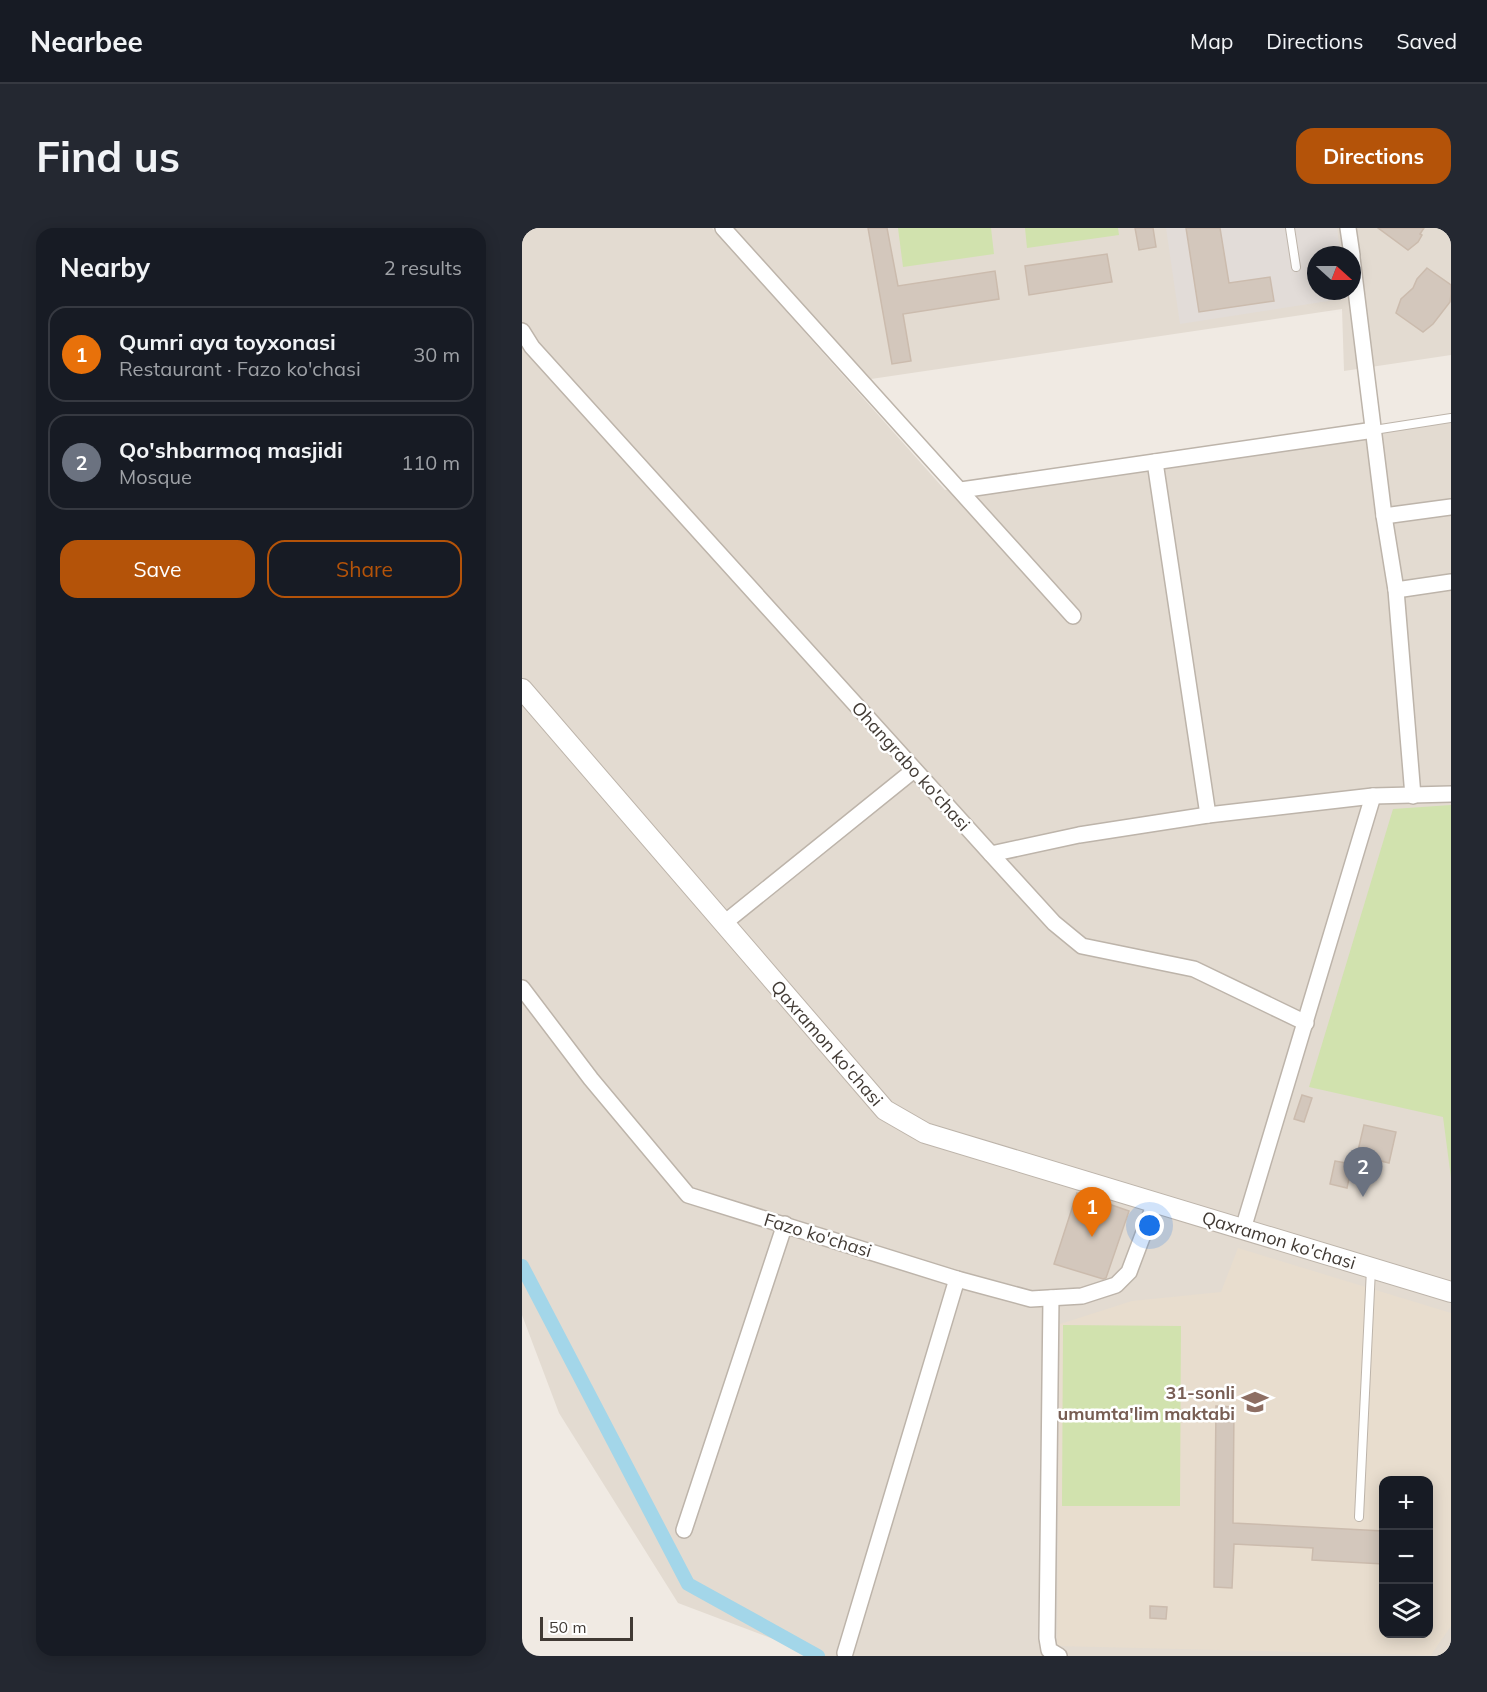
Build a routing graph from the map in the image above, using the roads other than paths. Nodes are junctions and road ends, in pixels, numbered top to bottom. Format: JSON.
{"nodes":[{"id":1,"x":723,"y":228,"type":"edge"},
{"id":2,"x":1290,"y":228,"type":"edge"},
{"id":3,"x":1348,"y":228,"type":"edge"},
{"id":4,"x":1351,"y":246,"type":"edge"},
{"id":5,"x":1296,"y":267,"type":"dead end"},
{"id":6,"x":1358,"y":300,"type":"edge"},
{"id":7,"x":522,"y":331,"type":"edge"},
{"id":8,"x":1451,"y":418,"type":"edge"},
{"id":9,"x":1374,"y":430,"type":"junction"},
{"id":10,"x":1155,"y":462,"type":"junction"},
{"id":11,"x":961,"y":490,"type":"junction"},
{"id":12,"x":1451,"y":507,"type":"edge"},
{"id":13,"x":1384,"y":516,"type":"junction"},
{"id":14,"x":1451,"y":582,"type":"edge"},
{"id":15,"x":1396,"y":590,"type":"junction"},
{"id":16,"x":1073,"y":616,"type":"dead end"},
{"id":17,"x":522,"y":689,"type":"edge"},
{"id":18,"x":914,"y":770,"type":"junction"},
{"id":19,"x":1451,"y":794,"type":"edge"},
{"id":20,"x":1373,"y":796,"type":"junction"},
{"id":21,"x":1413,"y":796,"type":"junction"},
{"id":22,"x":1208,"y":815,"type":"junction"},
{"id":23,"x":991,"y":854,"type":"junction"},
{"id":24,"x":723,"y":924,"type":"junction"},
{"id":25,"x":522,"y":988,"type":"edge"},
{"id":26,"x":1306,"y":1023,"type":"junction"},
{"id":27,"x":1155,"y":1203,"type":"junction"},
{"id":28,"x":785,"y":1224,"type":"junction"},
{"id":29,"x":1244,"y":1229,"type":"junction"},
{"id":30,"x":1371,"y":1268,"type":"junction"},
{"id":31,"x":957,"y":1279,"type":"junction"},
{"id":32,"x":1451,"y":1292,"type":"edge"},
{"id":33,"x":1051,"y":1298,"type":"junction"},
{"id":34,"x":1359,"y":1517,"type":"dead end"},
{"id":35,"x":684,"y":1530,"type":"dead end"},
{"id":36,"x":845,"y":1653,"type":"dead end"},
{"id":37,"x":1059,"y":1656,"type":"edge"}],
"edges":[{"from":1,"to":11,"type":"street"},
{"from":2,"to":5,"type":"lane"},
{"from":3,"to":4,"type":"street"},
{"from":6,"to":9,"type":"street"},
{"from":7,"to":18,"type":"street","name":"Ohangrabo ko'chasi"},
{"from":8,"to":9,"type":"lane"},
{"from":9,"to":10,"type":"street"},
{"from":9,"to":13,"type":"street"},
{"from":10,"to":11,"type":"street"},
{"from":10,"to":22,"type":"street"},
{"from":11,"to":16,"type":"street"},
{"from":12,"to":13,"type":"street"},
{"from":13,"to":15,"type":"street"},
{"from":14,"to":15,"type":"street"},
{"from":15,"to":21,"type":"street"},
{"from":17,"to":24,"type":"street","name":"Qaxramon ko'chasi"},
{"from":18,"to":23,"type":"street","name":"Ohangrabo ko'chasi"},
{"from":18,"to":24,"type":"street"},
{"from":19,"to":21,"type":"street"},
{"from":20,"to":21,"type":"street"},
{"from":20,"to":22,"type":"street"},
{"from":20,"to":26,"type":"street"},
{"from":22,"to":23,"type":"street"},
{"from":23,"to":26,"type":"street","name":"Ohangrabo ko'chasi"},
{"from":24,"to":27,"type":"street","name":"Qaxramon ko'chasi"},
{"from":25,"to":28,"type":"street","name":"Fazo ko'chasi"},
{"from":26,"to":29,"type":"street"},
{"from":27,"to":29,"type":"street","name":"Qaxramon ko'chasi"},
{"from":27,"to":33,"type":"street","name":"Fazo ko'chasi"},
{"from":28,"to":31,"type":"street","name":"Fazo ko'chasi"},
{"from":28,"to":35,"type":"street"},
{"from":29,"to":30,"type":"street","name":"Qaxramon ko'chasi"},
{"from":30,"to":32,"type":"street","name":"Qaxramon ko'chasi"},
{"from":30,"to":34,"type":"lane"},
{"from":31,"to":33,"type":"street","name":"Fazo ko'chasi"},
{"from":31,"to":36,"type":"street"},
{"from":33,"to":37,"type":"street"}]}
